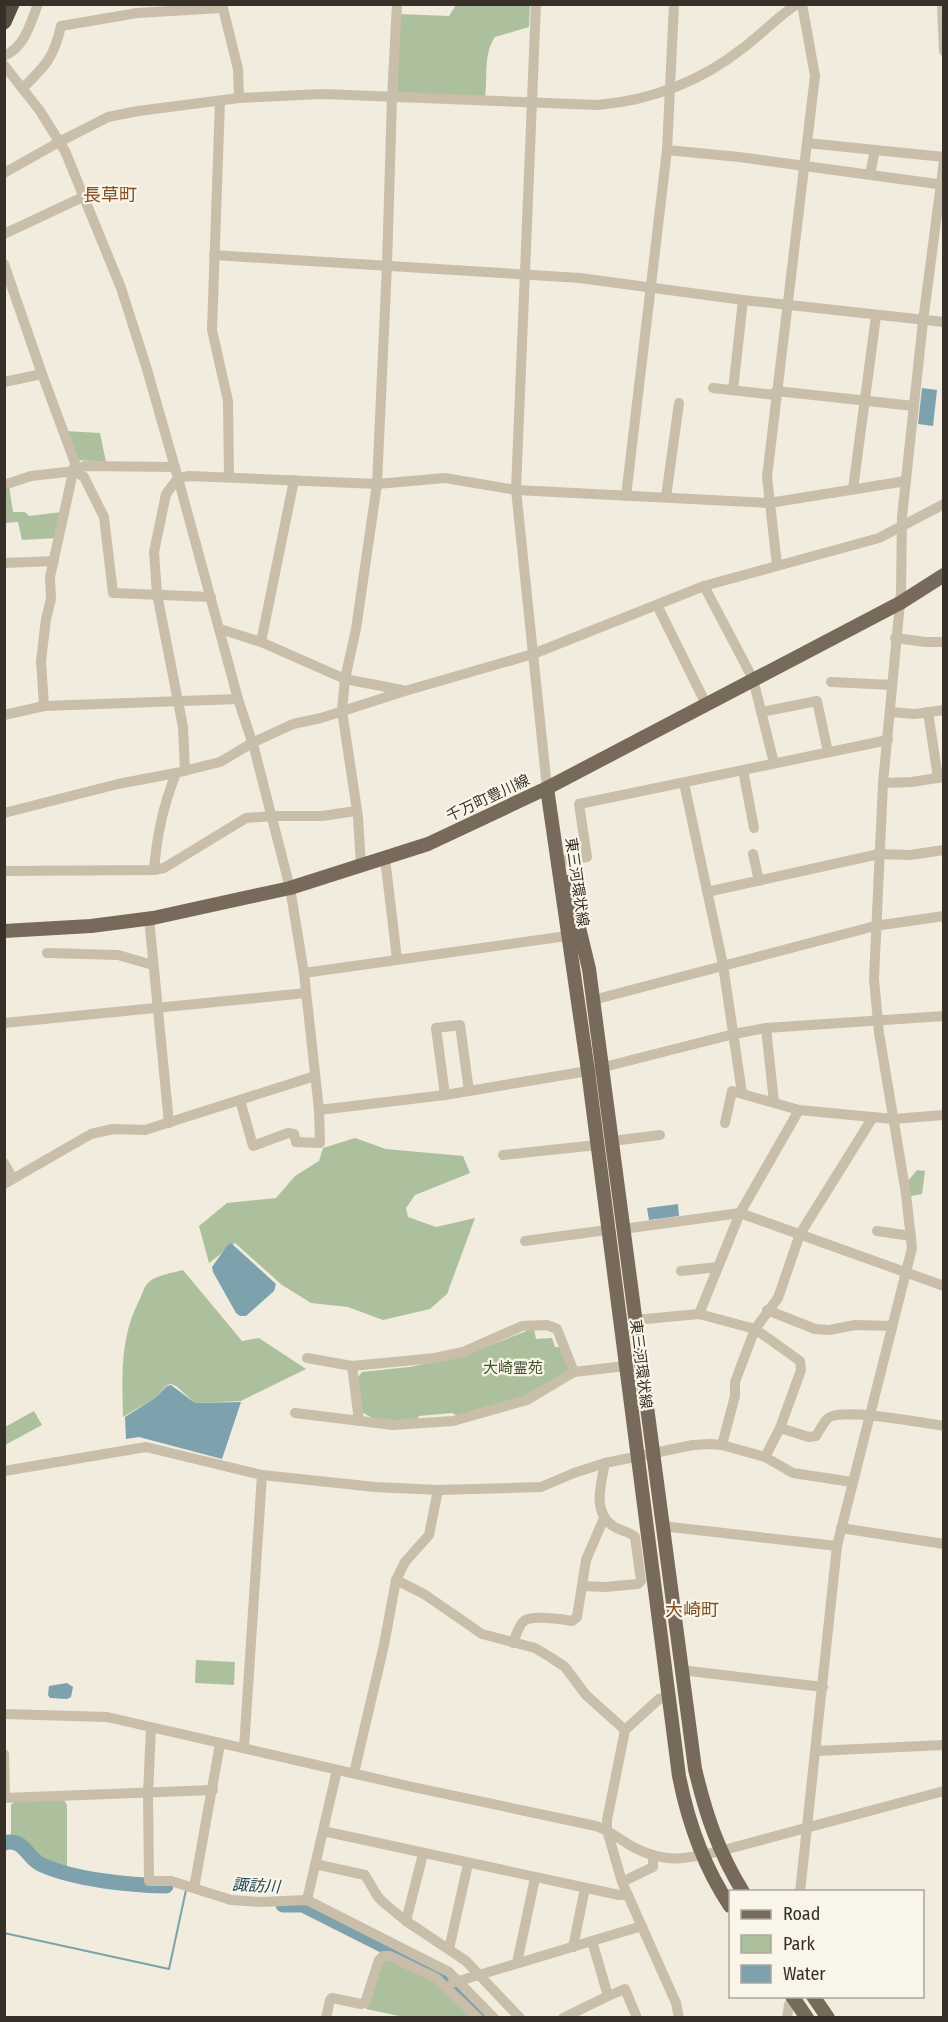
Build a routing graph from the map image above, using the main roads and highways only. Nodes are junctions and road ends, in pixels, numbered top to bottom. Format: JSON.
{"nodes":[{"id":1,"x":12,"y":4,"type":"edge"},
{"id":2,"x":4,"y":22,"type":"edge"},
{"id":3,"x":944,"y":575,"type":"edge"},
{"id":4,"x":547,"y":788,"type":"junction"},
{"id":5,"x":551,"y":816,"type":"junction"},
{"id":6,"x":4,"y":931,"type":"edge"},
{"id":7,"x":742,"y":1890,"type":"edge"},
{"id":8,"x":729,"y":1904,"type":"edge"},
{"id":9,"x":793,"y":1998,"type":"edge"},
{"id":10,"x":814,"y":1998,"type":"edge"},
{"id":11,"x":807,"y":2018,"type":"edge"},
{"id":12,"x":828,"y":2018,"type":"edge"}],
"edges":[{"from":1,"to":2,"type":"highway"},
{"from":3,"to":4,"type":"main road","name":"千万町豊川線"},
{"from":4,"to":5,"type":"main road","name":"東三河環状線"},
{"from":4,"to":6,"type":"main road","name":"千万町豊川線"},
{"from":5,"to":7,"type":"main road","name":"東三河環状線"},
{"from":5,"to":8,"type":"main road","name":"東三河環状線"},
{"from":9,"to":11,"type":"main road"},
{"from":10,"to":12,"type":"main road"}]}
